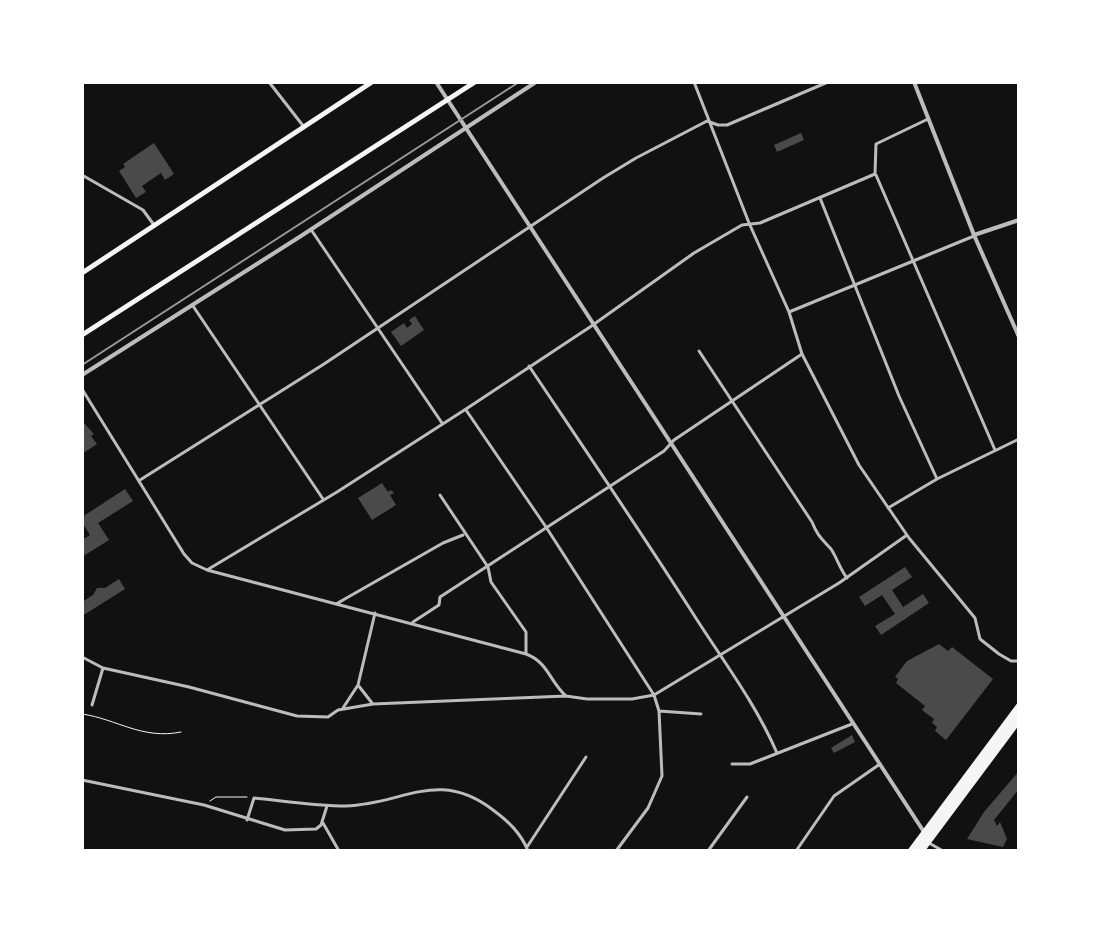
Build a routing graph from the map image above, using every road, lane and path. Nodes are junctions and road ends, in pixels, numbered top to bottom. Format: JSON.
{"nodes":[{"id":1,"x":269,"y":82,"type":"edge"},
{"id":2,"x":372,"y":82,"type":"edge"},
{"id":3,"x":436,"y":82,"type":"edge"},
{"id":4,"x":475,"y":82,"type":"edge"},
{"id":5,"x":536,"y":82,"type":"edge"},
{"id":6,"x":694,"y":82,"type":"edge"},
{"id":7,"x":828,"y":82,"type":"edge"},
{"id":8,"x":914,"y":82,"type":"edge"},
{"id":9,"x":447,"y":99,"type":"junction"},
{"id":10,"x":928,"y":119,"type":"junction"},
{"id":11,"x":707,"y":121,"type":"junction"},
{"id":12,"x":304,"y":127,"type":"junction"},
{"id":13,"x":465,"y":129,"type":"junction"},
{"id":14,"x":875,"y":174,"type":"junction"},
{"id":15,"x":82,"y":175,"type":"edge"},
{"id":16,"x":820,"y":198,"type":"junction"},
{"id":17,"x":1019,"y":220,"type":"edge"},
{"id":18,"x":749,"y":223,"type":"junction"},
{"id":19,"x":154,"y":225,"type":"junction"},
{"id":20,"x":529,"y":227,"type":"junction"},
{"id":21,"x":311,"y":230,"type":"junction"},
{"id":22,"x":974,"y":235,"type":"junction"},
{"id":23,"x":912,"y":263,"type":"junction"},
{"id":24,"x":82,"y":273,"type":"edge"},
{"id":25,"x":855,"y":286,"type":"junction"},
{"id":26,"x":193,"y":306,"type":"junction"},
{"id":27,"x":789,"y":312,"type":"junction"},
{"id":28,"x":593,"y":324,"type":"junction"},
{"id":29,"x":378,"y":327,"type":"junction"},
{"id":30,"x":82,"y":335,"type":"edge"},
{"id":31,"x":1019,"y":337,"type":"edge"},
{"id":32,"x":699,"y":351,"type":"dead end"},
{"id":33,"x":802,"y":354,"type":"junction"},
{"id":34,"x":529,"y":366,"type":"junction"},
{"id":35,"x":82,"y":375,"type":"edge"},
{"id":36,"x":82,"y":389,"type":"edge"},
{"id":37,"x":731,"y":401,"type":"junction"},
{"id":38,"x":257,"y":405,"type":"junction"},
{"id":39,"x":466,"y":409,"type":"junction"},
{"id":40,"x":442,"y":423,"type":"junction"},
{"id":41,"x":1019,"y":439,"type":"edge"},
{"id":42,"x":671,"y":444,"type":"junction"},
{"id":43,"x":995,"y":450,"type":"junction"},
{"id":44,"x":937,"y":479,"type":"junction"},
{"id":45,"x":140,"y":480,"type":"junction"},
{"id":46,"x":610,"y":486,"type":"junction"},
{"id":47,"x":440,"y":495,"type":"dead end"},
{"id":48,"x":323,"y":499,"type":"junction"},
{"id":49,"x":888,"y":508,"type":"junction"},
{"id":50,"x":546,"y":527,"type":"junction"},
{"id":51,"x":465,"y":534,"type":"junction"},
{"id":52,"x":907,"y":535,"type":"junction"},
{"id":53,"x":488,"y":567,"type":"junction"},
{"id":54,"x":207,"y":570,"type":"junction"},
{"id":55,"x":847,"y":578,"type":"junction"},
{"id":56,"x":336,"y":604,"type":"junction"},
{"id":57,"x":375,"y":613,"type":"junction"},
{"id":58,"x":783,"y":616,"type":"junction"},
{"id":59,"x":412,"y":623,"type":"junction"},
{"id":60,"x":526,"y":654,"type":"junction"},
{"id":61,"x":720,"y":655,"type":"junction"},
{"id":62,"x":82,"y":657,"type":"edge"},
{"id":63,"x":1019,"y":661,"type":"edge"},
{"id":64,"x":103,"y":668,"type":"junction"},
{"id":65,"x":358,"y":685,"type":"junction"},
{"id":66,"x":654,"y":695,"type":"junction"},
{"id":67,"x":566,"y":696,"type":"junction"},
{"id":68,"x":373,"y":704,"type":"junction"},
{"id":69,"x":92,"y":705,"type":"dead end"},
{"id":70,"x":1019,"y":705,"type":"edge"},
{"id":71,"x":343,"y":708,"type":"junction"},
{"id":72,"x":659,"y":711,"type":"junction"},
{"id":73,"x":1019,"y":713,"type":"edge"},
{"id":74,"x":82,"y":714,"type":"edge"},
{"id":75,"x":701,"y":714,"type":"dead end"},
{"id":76,"x":1019,"y":721,"type":"edge"},
{"id":77,"x":853,"y":724,"type":"junction"},
{"id":78,"x":181,"y":732,"type":"dead end"},
{"id":79,"x":777,"y":753,"type":"junction"},
{"id":80,"x":586,"y":757,"type":"dead end"},
{"id":81,"x":732,"y":764,"type":"dead end"},
{"id":82,"x":880,"y":764,"type":"junction"},
{"id":83,"x":82,"y":780,"type":"edge"},
{"id":84,"x":747,"y":797,"type":"dead end"},
{"id":85,"x":254,"y":798,"type":"junction"},
{"id":86,"x":204,"y":805,"type":"junction"},
{"id":87,"x":327,"y":806,"type":"junction"},
{"id":88,"x":247,"y":820,"type":"junction"},
{"id":89,"x":322,"y":822,"type":"junction"},
{"id":90,"x":926,"y":837,"type":"junction"},
{"id":91,"x":528,"y":849,"type":"edge"},
{"id":92,"x":339,"y":851,"type":"edge"},
{"id":93,"x":616,"y":851,"type":"edge"},
{"id":94,"x":708,"y":851,"type":"edge"},
{"id":95,"x":796,"y":851,"type":"edge"},
{"id":96,"x":916,"y":851,"type":"edge"},
{"id":97,"x":943,"y":851,"type":"edge"}],
"edges":[{"from":1,"to":12,"type":"street"},
{"from":2,"to":12,"type":"main road"},
{"from":3,"to":9,"type":"street"},
{"from":4,"to":9,"type":"main road"},
{"from":5,"to":13,"type":"street"},
{"from":6,"to":11,"type":"street"},
{"from":7,"to":11,"type":"street"},
{"from":8,"to":10,"type":"street"},
{"from":9,"to":13,"type":"street"},
{"from":9,"to":30,"type":"main road"},
{"from":10,"to":14,"type":"street"},
{"from":10,"to":22,"type":"street"},
{"from":11,"to":18,"type":"street"},
{"from":11,"to":20,"type":"street"},
{"from":12,"to":19,"type":"main road"},
{"from":13,"to":20,"type":"street"},
{"from":13,"to":21,"type":"street"},
{"from":14,"to":16,"type":"street"},
{"from":14,"to":23,"type":"street"},
{"from":15,"to":19,"type":"street"},
{"from":16,"to":18,"type":"street"},
{"from":16,"to":25,"type":"street"},
{"from":17,"to":22,"type":"street"},
{"from":18,"to":27,"type":"street"},
{"from":18,"to":28,"type":"street"},
{"from":19,"to":24,"type":"main road"},
{"from":20,"to":28,"type":"street"},
{"from":20,"to":29,"type":"street"},
{"from":21,"to":26,"type":"street"},
{"from":21,"to":29,"type":"street"},
{"from":22,"to":23,"type":"street"},
{"from":22,"to":31,"type":"street"},
{"from":23,"to":25,"type":"street"},
{"from":23,"to":43,"type":"street"},
{"from":25,"to":27,"type":"street"},
{"from":25,"to":44,"type":"street"},
{"from":26,"to":35,"type":"street"},
{"from":26,"to":38,"type":"street"},
{"from":27,"to":33,"type":"street"},
{"from":28,"to":34,"type":"street"},
{"from":28,"to":42,"type":"street"},
{"from":29,"to":38,"type":"street"},
{"from":29,"to":40,"type":"street"},
{"from":32,"to":37,"type":"street"},
{"from":33,"to":37,"type":"street"},
{"from":33,"to":49,"type":"street"},
{"from":34,"to":39,"type":"street"},
{"from":34,"to":46,"type":"street"},
{"from":36,"to":45,"type":"street"},
{"from":37,"to":42,"type":"street"},
{"from":37,"to":55,"type":"street"},
{"from":38,"to":45,"type":"street"},
{"from":38,"to":48,"type":"street"},
{"from":39,"to":40,"type":"street"},
{"from":39,"to":50,"type":"street"},
{"from":40,"to":48,"type":"street"},
{"from":41,"to":43,"type":"street"},
{"from":42,"to":46,"type":"street"},
{"from":42,"to":58,"type":"street"},
{"from":43,"to":44,"type":"street"},
{"from":44,"to":49,"type":"street"},
{"from":45,"to":54,"type":"street"},
{"from":46,"to":50,"type":"street"},
{"from":46,"to":61,"type":"street"},
{"from":47,"to":51,"type":"street"},
{"from":48,"to":54,"type":"street"},
{"from":49,"to":52,"type":"street"},
{"from":50,"to":53,"type":"street"},
{"from":50,"to":66,"type":"street"},
{"from":51,"to":53,"type":"street"},
{"from":51,"to":56,"type":"street"},
{"from":52,"to":55,"type":"street"},
{"from":52,"to":63,"type":"street"},
{"from":53,"to":59,"type":"street"},
{"from":53,"to":60,"type":"street"},
{"from":54,"to":56,"type":"street"},
{"from":55,"to":58,"type":"street"},
{"from":56,"to":57,"type":"street"},
{"from":57,"to":59,"type":"street"},
{"from":57,"to":65,"type":"street"},
{"from":58,"to":61,"type":"street"},
{"from":58,"to":77,"type":"street"},
{"from":59,"to":60,"type":"street"},
{"from":60,"to":67,"type":"street"},
{"from":61,"to":66,"type":"street"},
{"from":61,"to":79,"type":"street"},
{"from":62,"to":64,"type":"street"},
{"from":64,"to":69,"type":"street"},
{"from":64,"to":71,"type":"street"},
{"from":65,"to":68,"type":"street"},
{"from":65,"to":71,"type":"street"},
{"from":66,"to":67,"type":"street"},
{"from":66,"to":72,"type":"street"},
{"from":67,"to":68,"type":"street"},
{"from":68,"to":71,"type":"street"},
{"from":70,"to":90,"type":"main road"},
{"from":72,"to":75,"type":"street"},
{"from":72,"to":93,"type":"street"},
{"from":73,"to":90,"type":"main road"},
{"from":74,"to":78,"type":"path"},
{"from":76,"to":90,"type":"main road"},
{"from":77,"to":79,"type":"street"},
{"from":77,"to":82,"type":"street"},
{"from":79,"to":81,"type":"street"},
{"from":80,"to":91,"type":"street"},
{"from":82,"to":90,"type":"street"},
{"from":82,"to":95,"type":"street"},
{"from":83,"to":86,"type":"street"},
{"from":84,"to":94,"type":"street"},
{"from":85,"to":86,"type":"path"},
{"from":85,"to":87,"type":"street"},
{"from":85,"to":88,"type":"street"},
{"from":86,"to":88,"type":"street"},
{"from":87,"to":89,"type":"street"},
{"from":87,"to":91,"type":"street"},
{"from":88,"to":89,"type":"street"},
{"from":89,"to":92,"type":"street"},
{"from":90,"to":96,"type":"main road"},
{"from":90,"to":97,"type":"street"}]}
